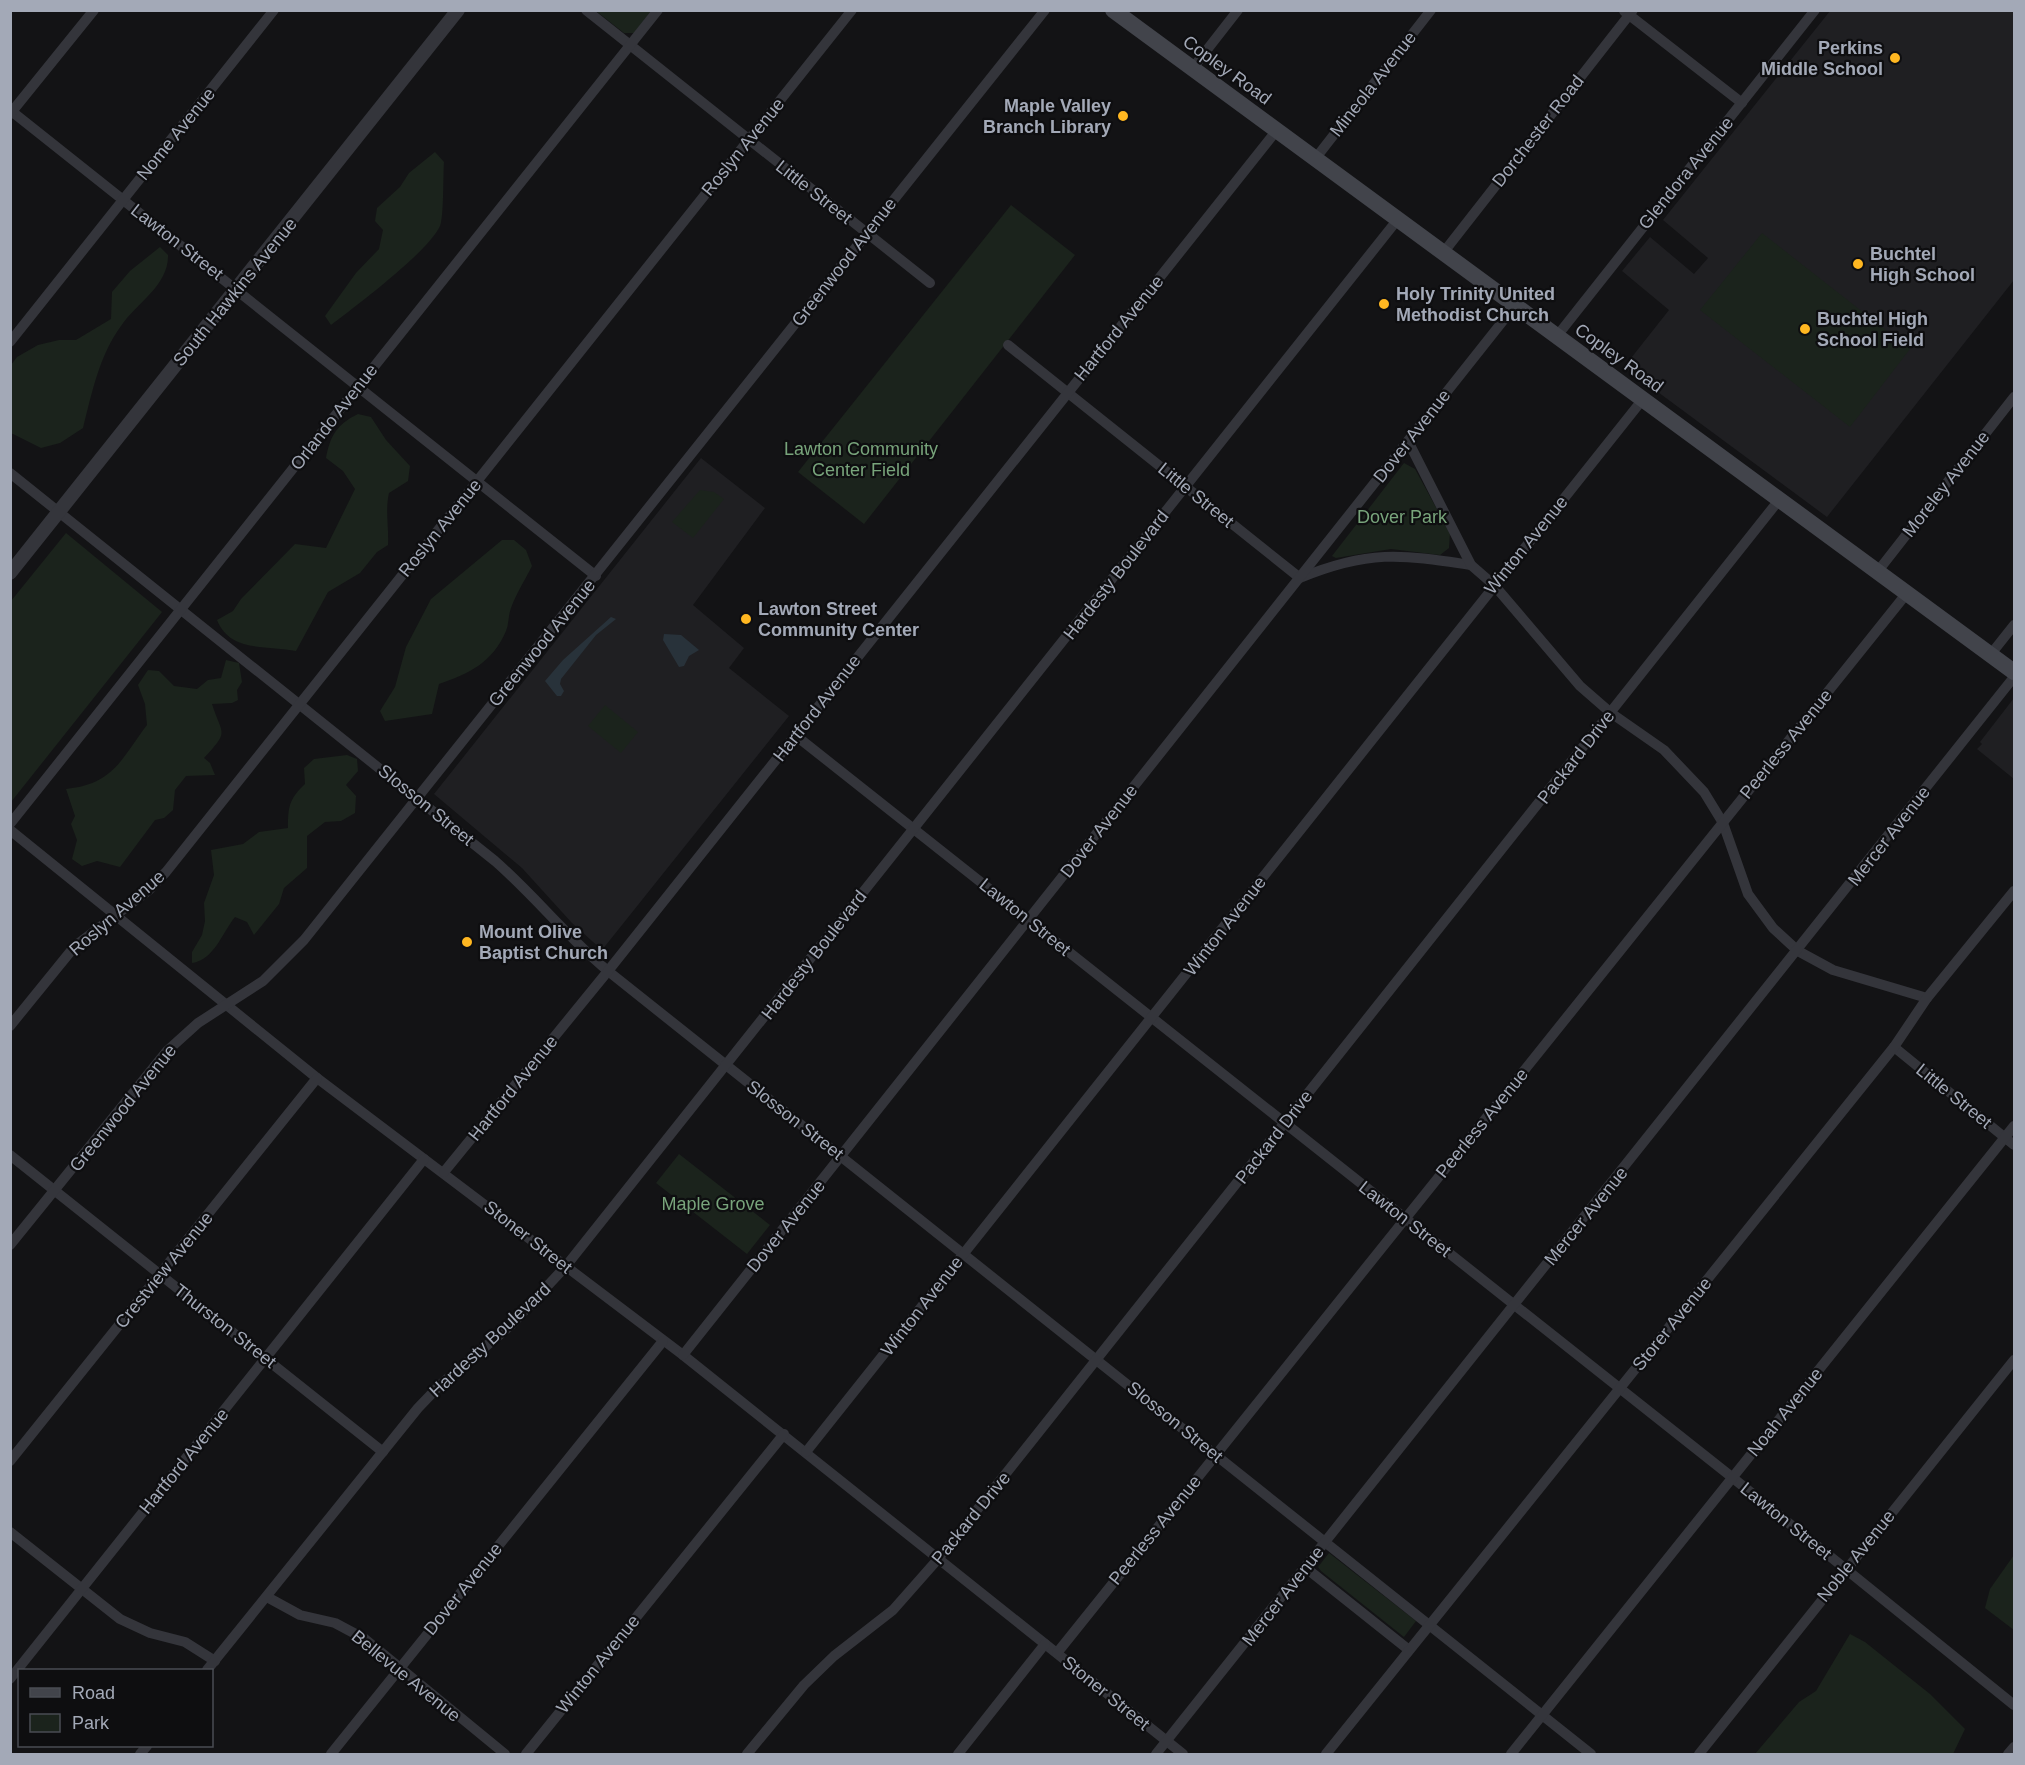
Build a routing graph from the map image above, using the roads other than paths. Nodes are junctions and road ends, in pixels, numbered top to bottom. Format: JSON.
{"nodes":[{"id":1,"x":94,"y":10,"type":"edge"},
{"id":2,"x":274,"y":10,"type":"edge"},
{"id":3,"x":458,"y":10,"type":"edge"},
{"id":4,"x":586,"y":10,"type":"edge"},
{"id":5,"x":658,"y":10,"type":"edge"},
{"id":6,"x":852,"y":10,"type":"edge"},
{"id":7,"x":1046,"y":10,"type":"edge"},
{"id":8,"x":1113,"y":10,"type":"edge"},
{"id":9,"x":1238,"y":10,"type":"edge"},
{"id":10,"x":1431,"y":10,"type":"edge"},
{"id":11,"x":1815,"y":10,"type":"edge"},
{"id":12,"x":1629,"y":12,"type":"edge"},
{"id":13,"x":630,"y":46,"type":"junction"},
{"id":14,"x":1192,"y":69,"type":"junction"},
{"id":15,"x":1742,"y":103,"type":"junction"},
{"id":16,"x":11,"y":112,"type":"edge"},
{"id":17,"x":1277,"y":130,"type":"junction"},
{"id":18,"x":749,"y":140,"type":"junction"},
{"id":19,"x":1315,"y":159,"type":"junction"},
{"id":20,"x":124,"y":200,"type":"junction"},
{"id":21,"x":1398,"y":219,"type":"junction"},
{"id":22,"x":868,"y":234,"type":"junction"},
{"id":23,"x":1443,"y":253,"type":"junction"},
{"id":24,"x":930,"y":283,"type":"dead end"},
{"id":25,"x":236,"y":288,"type":"junction"},
{"id":26,"x":1515,"y":307,"type":"junction"},
{"id":27,"x":1557,"y":336,"type":"junction"},
{"id":28,"x":10,"y":342,"type":"edge"},
{"id":29,"x":1008,"y":345,"type":"dead end"},
{"id":30,"x":358,"y":387,"type":"junction"},
{"id":31,"x":1067,"y":392,"type":"junction"},
{"id":32,"x":2014,"y":397,"type":"edge"},
{"id":33,"x":1643,"y":399,"type":"junction"},
{"id":34,"x":1408,"y":441,"type":"junction"},
{"id":35,"x":10,"y":473,"type":"edge"},
{"id":36,"x":477,"y":482,"type":"junction"},
{"id":37,"x":1185,"y":487,"type":"junction"},
{"id":38,"x":1779,"y":500,"type":"junction"},
{"id":39,"x":59,"y":512,"type":"junction"},
{"id":40,"x":1471,"y":565,"type":"junction"},
{"id":41,"x":1878,"y":571,"type":"junction"},
{"id":42,"x":10,"y":573,"type":"edge"},
{"id":43,"x":596,"y":576,"type":"junction"},
{"id":44,"x":1300,"y":578,"type":"junction"},
{"id":45,"x":1494,"y":585,"type":"junction"},
{"id":46,"x":1907,"y":593,"type":"junction"},
{"id":47,"x":181,"y":609,"type":"junction"},
{"id":48,"x":2014,"y":625,"type":"edge"},
{"id":49,"x":1991,"y":654,"type":"junction"},
{"id":50,"x":2014,"y":672,"type":"edge"},
{"id":51,"x":2014,"y":677,"type":"edge"},
{"id":52,"x":299,"y":704,"type":"junction"},
{"id":53,"x":1611,"y":713,"type":"junction"},
{"id":54,"x":795,"y":735,"type":"junction"},
{"id":55,"x":417,"y":798,"type":"junction"},
{"id":56,"x":1723,"y":823,"type":"junction"},
{"id":57,"x":10,"y":824,"type":"edge"},
{"id":58,"x":914,"y":829,"type":"junction"},
{"id":59,"x":10,"y":830,"type":"edge"},
{"id":60,"x":2014,"y":891,"type":"edge"},
{"id":61,"x":116,"y":915,"type":"junction"},
{"id":62,"x":1029,"y":921,"type":"junction"},
{"id":63,"x":1798,"y":951,"type":"junction"},
{"id":64,"x":608,"y":971,"type":"junction"},
{"id":65,"x":1927,"y":998,"type":"junction"},
{"id":66,"x":228,"y":1005,"type":"junction"},
{"id":67,"x":1151,"y":1018,"type":"junction"},
{"id":68,"x":10,"y":1026,"type":"edge"},
{"id":69,"x":1894,"y":1047,"type":"junction"},
{"id":70,"x":726,"y":1065,"type":"junction"},
{"id":71,"x":316,"y":1078,"type":"junction"},
{"id":72,"x":1284,"y":1124,"type":"junction"},
{"id":73,"x":2014,"y":1125,"type":"edge"},
{"id":74,"x":2005,"y":1137,"type":"junction"},
{"id":75,"x":2014,"y":1145,"type":"edge"},
{"id":76,"x":10,"y":1155,"type":"edge"},
{"id":77,"x":841,"y":1156,"type":"junction"},
{"id":78,"x":424,"y":1159,"type":"junction"},
{"id":79,"x":444,"y":1172,"type":"junction"},
{"id":80,"x":55,"y":1191,"type":"junction"},
{"id":81,"x":1404,"y":1219,"type":"junction"},
{"id":82,"x":10,"y":1245,"type":"edge"},
{"id":83,"x":964,"y":1253,"type":"junction"},
{"id":84,"x":566,"y":1266,"type":"junction"},
{"id":85,"x":160,"y":1275,"type":"junction"},
{"id":86,"x":1515,"y":1305,"type":"junction"},
{"id":87,"x":663,"y":1341,"type":"junction"},
{"id":88,"x":683,"y":1354,"type":"junction"},
{"id":89,"x":267,"y":1359,"type":"junction"},
{"id":90,"x":1097,"y":1360,"type":"junction"},
{"id":91,"x":2013,"y":1366,"type":"edge"},
{"id":92,"x":1620,"y":1389,"type":"junction"},
{"id":93,"x":784,"y":1434,"type":"junction"},
{"id":94,"x":383,"y":1452,"type":"junction"},
{"id":95,"x":806,"y":1452,"type":"junction"},
{"id":96,"x":1216,"y":1455,"type":"junction"},
{"id":97,"x":10,"y":1461,"type":"edge"},
{"id":98,"x":1733,"y":1478,"type":"junction"},
{"id":99,"x":10,"y":1532,"type":"edge"},
{"id":100,"x":1325,"y":1541,"type":"junction"},
{"id":101,"x":938,"y":1559,"type":"junction"},
{"id":102,"x":1306,"y":1568,"type":"junction"},
{"id":103,"x":1845,"y":1569,"type":"junction"},
{"id":104,"x":81,"y":1589,"type":"junction"},
{"id":105,"x":267,"y":1597,"type":"junction"},
{"id":106,"x":1430,"y":1625,"type":"junction"},
{"id":107,"x":1046,"y":1644,"type":"junction"},
{"id":108,"x":1409,"y":1650,"type":"junction"},
{"id":109,"x":1057,"y":1653,"type":"junction"},
{"id":110,"x":215,"y":1660,"type":"junction"},
{"id":111,"x":400,"y":1667,"type":"junction"},
{"id":112,"x":208,"y":1669,"type":"edge"},
{"id":113,"x":10,"y":1679,"type":"edge"},
{"id":114,"x":2014,"y":1705,"type":"edge"},
{"id":115,"x":1543,"y":1716,"type":"junction"},
{"id":116,"x":1167,"y":1742,"type":"junction"},
{"id":117,"x":2014,"y":1747,"type":"edge"},
{"id":118,"x":331,"y":1755,"type":"edge"},
{"id":119,"x":505,"y":1755,"type":"edge"},
{"id":120,"x":526,"y":1755,"type":"edge"},
{"id":121,"x":747,"y":1755,"type":"edge"},
{"id":122,"x":958,"y":1755,"type":"edge"},
{"id":123,"x":1156,"y":1755,"type":"edge"},
{"id":124,"x":1183,"y":1755,"type":"edge"},
{"id":125,"x":1326,"y":1755,"type":"edge"},
{"id":126,"x":1511,"y":1755,"type":"edge"},
{"id":127,"x":1591,"y":1755,"type":"edge"},
{"id":128,"x":1699,"y":1755,"type":"edge"},
{"id":129,"x":2008,"y":1755,"type":"edge"}],
"edges":[{"from":1,"to":16,"type":"street"},
{"from":2,"to":20,"type":"street","name":"Nome Avenue"},
{"from":3,"to":25,"type":"street","name":"South Hawkins Avenue"},
{"from":4,"to":13,"type":"street","name":"Little Street"},
{"from":5,"to":13,"type":"street","name":"Orlando Avenue"},
{"from":6,"to":18,"type":"street","name":"Roslyn Avenue"},
{"from":7,"to":22,"type":"street","name":"Greenwood Avenue"},
{"from":8,"to":14,"type":"main road","name":"Copley Road"},
{"from":9,"to":14,"type":"street"},
{"from":10,"to":19,"type":"street","name":"Mineola Avenue"},
{"from":11,"to":15,"type":"street","name":"Glendora Avenue"},
{"from":12,"to":15,"type":"street"},
{"from":12,"to":23,"type":"street","name":"Dorchester Road"},
{"from":13,"to":18,"type":"street","name":"Little Street"},
{"from":13,"to":30,"type":"street","name":"Orlando Avenue"},
{"from":14,"to":17,"type":"main road","name":"Copley Road"},
{"from":15,"to":27,"type":"street","name":"Glendora Avenue"},
{"from":16,"to":20,"type":"street","name":"Lawton Street"},
{"from":17,"to":19,"type":"main road","name":"Copley Road"},
{"from":17,"to":31,"type":"street","name":"Hartford Avenue"},
{"from":18,"to":22,"type":"street","name":"Little Street"},
{"from":18,"to":36,"type":"street","name":"Roslyn Avenue"},
{"from":19,"to":21,"type":"main road","name":"Copley Road"},
{"from":20,"to":25,"type":"street","name":"Lawton Street"},
{"from":20,"to":28,"type":"street","name":"Nome Avenue"},
{"from":21,"to":23,"type":"main road","name":"Copley Road"},
{"from":21,"to":37,"type":"street","name":"Hardesty Boulevard"},
{"from":22,"to":24,"type":"street","name":"Little Street"},
{"from":22,"to":43,"type":"street","name":"Greenwood Avenue"},
{"from":23,"to":26,"type":"main road","name":"Copley Road"},
{"from":25,"to":30,"type":"street","name":"Lawton Street"},
{"from":25,"to":39,"type":"street","name":"South Hawkins Avenue"},
{"from":26,"to":27,"type":"main road","name":"Copley Road"},
{"from":26,"to":34,"type":"street","name":"Dover Avenue"},
{"from":27,"to":33,"type":"main road","name":"Copley Road"},
{"from":29,"to":31,"type":"street","name":"Little Street"},
{"from":30,"to":36,"type":"street","name":"Lawton Street"},
{"from":30,"to":47,"type":"street","name":"Orlando Avenue"},
{"from":31,"to":37,"type":"street","name":"Little Street"},
{"from":31,"to":54,"type":"street","name":"Hartford Avenue"},
{"from":32,"to":41,"type":"street","name":"Moreley Avenue"},
{"from":33,"to":38,"type":"main road","name":"Copley Road"},
{"from":33,"to":45,"type":"street","name":"Winton Avenue"},
{"from":34,"to":40,"type":"street"},
{"from":34,"to":44,"type":"street","name":"Dover Avenue"},
{"from":35,"to":39,"type":"street","name":"Slosson Street"},
{"from":36,"to":43,"type":"street","name":"Lawton Street"},
{"from":36,"to":52,"type":"street","name":"Roslyn Avenue"},
{"from":37,"to":44,"type":"street","name":"Little Street"},
{"from":37,"to":58,"type":"street","name":"Hardesty Boulevard"},
{"from":38,"to":41,"type":"main road","name":"Copley Road"},
{"from":38,"to":53,"type":"street","name":"Packard Drive"},
{"from":39,"to":42,"type":"street","name":"South Hawkins Avenue"},
{"from":39,"to":47,"type":"street","name":"Slosson Street"},
{"from":40,"to":44,"type":"street"},
{"from":40,"to":45,"type":"street"},
{"from":41,"to":46,"type":"main road","name":"Copley Road"},
{"from":43,"to":55,"type":"street","name":"Greenwood Avenue"},
{"from":44,"to":62,"type":"street","name":"Dover Avenue"},
{"from":45,"to":53,"type":"street"},
{"from":45,"to":67,"type":"street","name":"Winton Avenue"},
{"from":46,"to":49,"type":"main road","name":"Copley Road"},
{"from":46,"to":56,"type":"street","name":"Peerless Avenue"},
{"from":47,"to":52,"type":"street","name":"Slosson Street"},
{"from":47,"to":57,"type":"street","name":"Orlando Avenue"},
{"from":48,"to":49,"type":"street"},
{"from":49,"to":50,"type":"main road","name":"Copley Road"},
{"from":51,"to":63,"type":"street","name":"Mercer Avenue"},
{"from":52,"to":55,"type":"street","name":"Slosson Street"},
{"from":52,"to":61,"type":"street","name":"Roslyn Avenue"},
{"from":53,"to":56,"type":"street"},
{"from":53,"to":72,"type":"street","name":"Packard Drive"},
{"from":54,"to":58,"type":"street","name":"Lawton Street"},
{"from":54,"to":64,"type":"street","name":"Hartford Avenue"},
{"from":55,"to":64,"type":"street","name":"Slosson Street"},
{"from":55,"to":66,"type":"street","name":"Greenwood Avenue"},
{"from":56,"to":63,"type":"street"},
{"from":56,"to":81,"type":"street","name":"Peerless Avenue"},
{"from":58,"to":62,"type":"street","name":"Lawton Street"},
{"from":58,"to":70,"type":"street","name":"Hardesty Boulevard"},
{"from":59,"to":61,"type":"street","name":"Stoner Street"},
{"from":60,"to":65,"type":"street","name":"Storer Avenue"},
{"from":61,"to":66,"type":"street","name":"Stoner Street"},
{"from":61,"to":68,"type":"street","name":"Roslyn Avenue"},
{"from":62,"to":67,"type":"street","name":"Lawton Street"},
{"from":62,"to":77,"type":"street","name":"Dover Avenue"},
{"from":63,"to":65,"type":"street"},
{"from":63,"to":86,"type":"street","name":"Mercer Avenue"},
{"from":64,"to":70,"type":"street","name":"Slosson Street"},
{"from":64,"to":79,"type":"street","name":"Hartford Avenue"},
{"from":65,"to":69,"type":"street","name":"Storer Avenue"},
{"from":66,"to":71,"type":"street","name":"Stoner Street"},
{"from":66,"to":80,"type":"street","name":"Greenwood Avenue"},
{"from":67,"to":72,"type":"street","name":"Lawton Street"},
{"from":67,"to":83,"type":"street","name":"Winton Avenue"},
{"from":69,"to":74,"type":"street","name":"Little Street"},
{"from":69,"to":92,"type":"street","name":"Storer Avenue"},
{"from":70,"to":77,"type":"street","name":"Slosson Street"},
{"from":70,"to":84,"type":"street","name":"Hardesty Boulevard"},
{"from":71,"to":78,"type":"street","name":"Stoner Street"},
{"from":71,"to":85,"type":"street","name":"Crestview Avenue"},
{"from":72,"to":81,"type":"street","name":"Lawton Street"},
{"from":72,"to":90,"type":"street","name":"Packard Drive"},
{"from":73,"to":74,"type":"street","name":"Noah Avenue"},
{"from":74,"to":75,"type":"street","name":"Little Street"},
{"from":74,"to":98,"type":"street","name":"Noah Avenue"},
{"from":76,"to":80,"type":"street","name":"Thurston Street"},
{"from":77,"to":83,"type":"street","name":"Slosson Street"},
{"from":77,"to":88,"type":"street","name":"Dover Avenue"},
{"from":78,"to":79,"type":"street","name":"Stoner Street"},
{"from":78,"to":89,"type":"street","name":"Hartford Avenue"},
{"from":79,"to":84,"type":"street","name":"Stoner Street"},
{"from":80,"to":82,"type":"street","name":"Greenwood Avenue"},
{"from":80,"to":85,"type":"street","name":"Thurston Street"},
{"from":81,"to":86,"type":"street","name":"Lawton Street"},
{"from":81,"to":96,"type":"street","name":"Peerless Avenue"},
{"from":83,"to":90,"type":"street","name":"Slosson Street"},
{"from":83,"to":95,"type":"street","name":"Winton Avenue"},
{"from":84,"to":87,"type":"street","name":"Stoner Street"},
{"from":84,"to":94,"type":"street","name":"Hardesty Boulevard"},
{"from":85,"to":89,"type":"street","name":"Thurston Street"},
{"from":85,"to":97,"type":"street","name":"Crestview Avenue"},
{"from":86,"to":92,"type":"street","name":"Lawton Street"},
{"from":86,"to":100,"type":"street","name":"Mercer Avenue"},
{"from":87,"to":88,"type":"street","name":"Stoner Street"},
{"from":87,"to":111,"type":"street","name":"Dover Avenue"},
{"from":88,"to":93,"type":"street","name":"Stoner Street"},
{"from":89,"to":94,"type":"street","name":"Thurston Street"},
{"from":89,"to":104,"type":"street","name":"Hartford Avenue"},
{"from":90,"to":96,"type":"street","name":"Slosson Street"},
{"from":90,"to":101,"type":"street","name":"Packard Drive"},
{"from":91,"to":103,"type":"street","name":"Noble Avenue"},
{"from":92,"to":98,"type":"street","name":"Lawton Street"},
{"from":92,"to":106,"type":"street","name":"Storer Avenue"},
{"from":93,"to":95,"type":"street","name":"Stoner Street"},
{"from":93,"to":120,"type":"street","name":"Winton Avenue"},
{"from":94,"to":105,"type":"street","name":"Hardesty Boulevard"},
{"from":95,"to":101,"type":"street","name":"Stoner Street"},
{"from":96,"to":100,"type":"street","name":"Slosson Street"},
{"from":96,"to":109,"type":"street","name":"Peerless Avenue"},
{"from":98,"to":103,"type":"street","name":"Lawton Street"},
{"from":98,"to":115,"type":"street","name":"Noah Avenue"},
{"from":99,"to":104,"type":"street"},
{"from":100,"to":102,"type":"street","name":"Mercer Avenue"},
{"from":100,"to":106,"type":"street","name":"Slosson Street"},
{"from":101,"to":107,"type":"street","name":"Stoner Street"},
{"from":101,"to":121,"type":"street","name":"Packard Drive"},
{"from":102,"to":108,"type":"street"},
{"from":102,"to":116,"type":"street","name":"Mercer Avenue"},
{"from":103,"to":114,"type":"street","name":"Lawton Street"},
{"from":103,"to":128,"type":"street","name":"Noble Avenue"},
{"from":104,"to":110,"type":"street"},
{"from":104,"to":113,"type":"street","name":"Hartford Avenue"},
{"from":105,"to":110,"type":"street","name":"Hardesty Boulevard"},
{"from":105,"to":111,"type":"street","name":"Bellevue Avenue"},
{"from":106,"to":108,"type":"street","name":"Storer Avenue"},
{"from":106,"to":115,"type":"street","name":"Slosson Street"},
{"from":107,"to":109,"type":"street","name":"Stoner Street"},
{"from":107,"to":122,"type":"street"},
{"from":108,"to":125,"type":"street","name":"Storer Avenue"},
{"from":109,"to":116,"type":"street","name":"Stoner Street"},
{"from":110,"to":112,"type":"street","name":"Hardesty Boulevard"},
{"from":111,"to":118,"type":"street","name":"Dover Avenue"},
{"from":111,"to":119,"type":"street","name":"Bellevue Avenue"},
{"from":115,"to":126,"type":"street","name":"Noah Avenue"},
{"from":115,"to":127,"type":"street","name":"Slosson Street"},
{"from":116,"to":123,"type":"street","name":"Mercer Avenue"},
{"from":116,"to":124,"type":"street","name":"Stoner Street"},
{"from":117,"to":129,"type":"street"}]}
